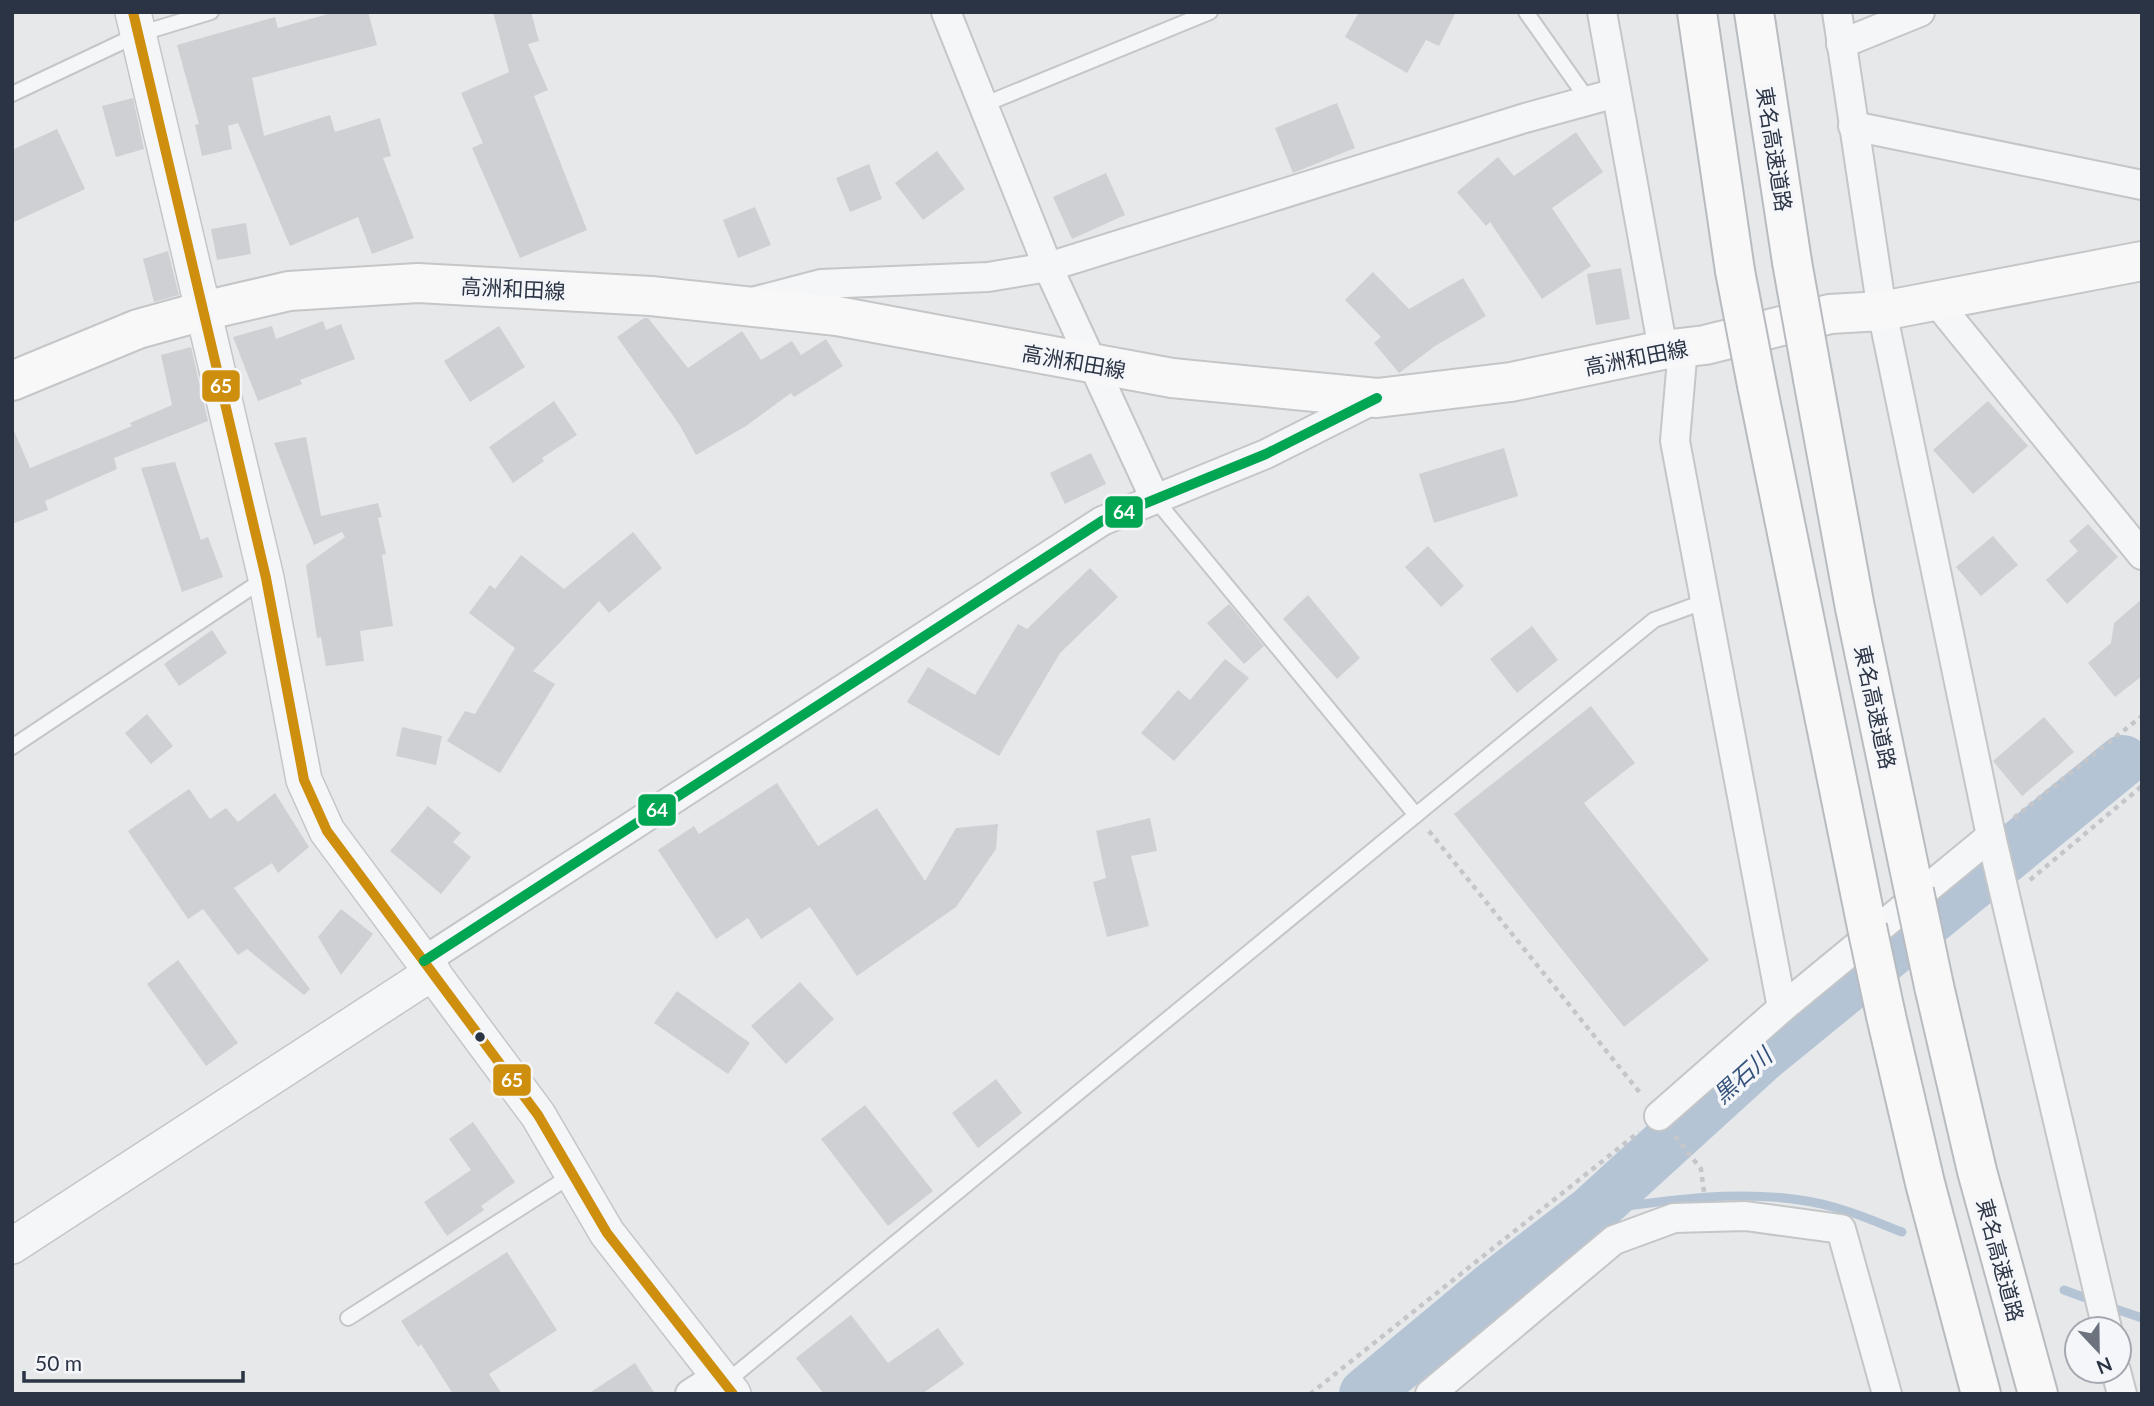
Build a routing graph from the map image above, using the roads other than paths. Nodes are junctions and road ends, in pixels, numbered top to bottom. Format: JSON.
{"nodes":[{"id":1,"x":211,"y":12,"type":"edge"},
{"id":2,"x":946,"y":12,"type":"edge"},
{"id":3,"x":1209,"y":12,"type":"edge"},
{"id":4,"x":1526,"y":12,"type":"edge"},
{"id":5,"x":1602,"y":12,"type":"edge"},
{"id":6,"x":1697,"y":12,"type":"edge"},
{"id":7,"x":1754,"y":12,"type":"edge"},
{"id":8,"x":1837,"y":12,"type":"edge"},
{"id":9,"x":1920,"y":12,"type":"edge"},
{"id":10,"x":136,"y":23,"type":"edge"},
{"id":11,"x":1841,"y":44,"type":"junction"},
{"id":12,"x":1616,"y":93,"type":"junction"},
{"id":13,"x":12,"y":94,"type":"edge"},
{"id":14,"x":1588,"y":100,"type":"junction"},
{"id":15,"x":983,"y":105,"type":"junction"},
{"id":16,"x":1853,"y":126,"type":"junction"},
{"id":17,"x":2142,"y":185,"type":"edge"},
{"id":18,"x":2142,"y":261,"type":"edge"},
{"id":19,"x":1048,"y":267,"type":"junction"},
{"id":20,"x":1935,"y":300,"type":"junction"},
{"id":21,"x":741,"y":305,"type":"junction"},
{"id":22,"x":1882,"y":311,"type":"junction"},
{"id":23,"x":203,"y":312,"type":"junction"},
{"id":24,"x":1673,"y":349,"type":"junction"},
{"id":25,"x":1094,"y":364,"type":"junction"},
{"id":26,"x":12,"y":381,"type":"edge"},
{"id":27,"x":1377,"y":398,"type":"junction"},
{"id":28,"x":1155,"y":499,"type":"junction"},
{"id":29,"x":2142,"y":555,"type":"edge"},
{"id":30,"x":266,"y":578,"type":"junction"},
{"id":31,"x":1706,"y":601,"type":"junction"},
{"id":32,"x":12,"y":747,"type":"edge"},
{"id":33,"x":1416,"y":815,"type":"junction"},
{"id":34,"x":1992,"y":841,"type":"junction"},
{"id":35,"x":428,"y":966,"type":"junction"},
{"id":36,"x":1783,"y":1008,"type":"junction"},
{"id":37,"x":1659,"y":1116,"type":"road end"},
{"id":38,"x":573,"y":1175,"type":"junction"},
{"id":39,"x":12,"y":1246,"type":"edge"},
{"id":40,"x":2104,"y":1315,"type":"edge"},
{"id":41,"x":348,"y":1318,"type":"dead end"},
{"id":42,"x":716,"y":1387,"type":"edge"},
{"id":43,"x":1430,"y":1394,"type":"edge"},
{"id":44,"x":1887,"y":1394,"type":"edge"},
{"id":45,"x":1981,"y":1394,"type":"edge"},
{"id":46,"x":2038,"y":1394,"type":"edge"}],
"edges":[{"from":1,"to":10,"type":"lane"},
{"from":2,"to":15,"type":"street"},
{"from":3,"to":15,"type":"lane"},
{"from":4,"to":14,"type":"lane"},
{"from":5,"to":12,"type":"street"},
{"from":6,"to":45,"type":"main road","bridge":true},
{"from":7,"to":46,"type":"main road","name":"東名高速道路","bridge":true},
{"from":8,"to":11,"type":"street"},
{"from":9,"to":11,"type":"street"},
{"from":10,"to":13,"type":"lane"},
{"from":10,"to":23,"type":"street"},
{"from":11,"to":16,"type":"street"},
{"from":12,"to":14,"type":"street"},
{"from":12,"to":24,"type":"street"},
{"from":14,"to":19,"type":"street"},
{"from":15,"to":19,"type":"street"},
{"from":16,"to":17,"type":"street"},
{"from":16,"to":22,"type":"street"},
{"from":18,"to":20,"type":"main road","name":"高洲和田線"},
{"from":19,"to":21,"type":"street"},
{"from":19,"to":25,"type":"street"},
{"from":20,"to":22,"type":"main road","name":"高洲和田線"},
{"from":20,"to":29,"type":"street"},
{"from":21,"to":23,"type":"main road","name":"高洲和田線"},
{"from":21,"to":25,"type":"main road","name":"高洲和田線"},
{"from":22,"to":24,"type":"main road","name":"高洲和田線"},
{"from":22,"to":34,"type":"street"},
{"from":23,"to":26,"type":"main road","name":"高洲和田線"},
{"from":23,"to":30,"type":"street"},
{"from":24,"to":27,"type":"main road","name":"高洲和田線"},
{"from":24,"to":31,"type":"street"},
{"from":25,"to":27,"type":"main road","name":"高洲和田線"},
{"from":25,"to":28,"type":"street"},
{"from":27,"to":28,"type":"street"},
{"from":28,"to":33,"type":"lane"},
{"from":28,"to":35,"type":"street"},
{"from":30,"to":32,"type":"lane"},
{"from":30,"to":35,"type":"street"},
{"from":31,"to":33,"type":"lane"},
{"from":31,"to":36,"type":"street"},
{"from":33,"to":42,"type":"lane"},
{"from":34,"to":36,"type":"street"},
{"from":34,"to":40,"type":"street"},
{"from":35,"to":38,"type":"street"},
{"from":35,"to":39,"type":"street"},
{"from":36,"to":37,"type":"street"},
{"from":38,"to":41,"type":"lane"},
{"from":38,"to":42,"type":"street"},
{"from":43,"to":44,"type":"street"}]}
